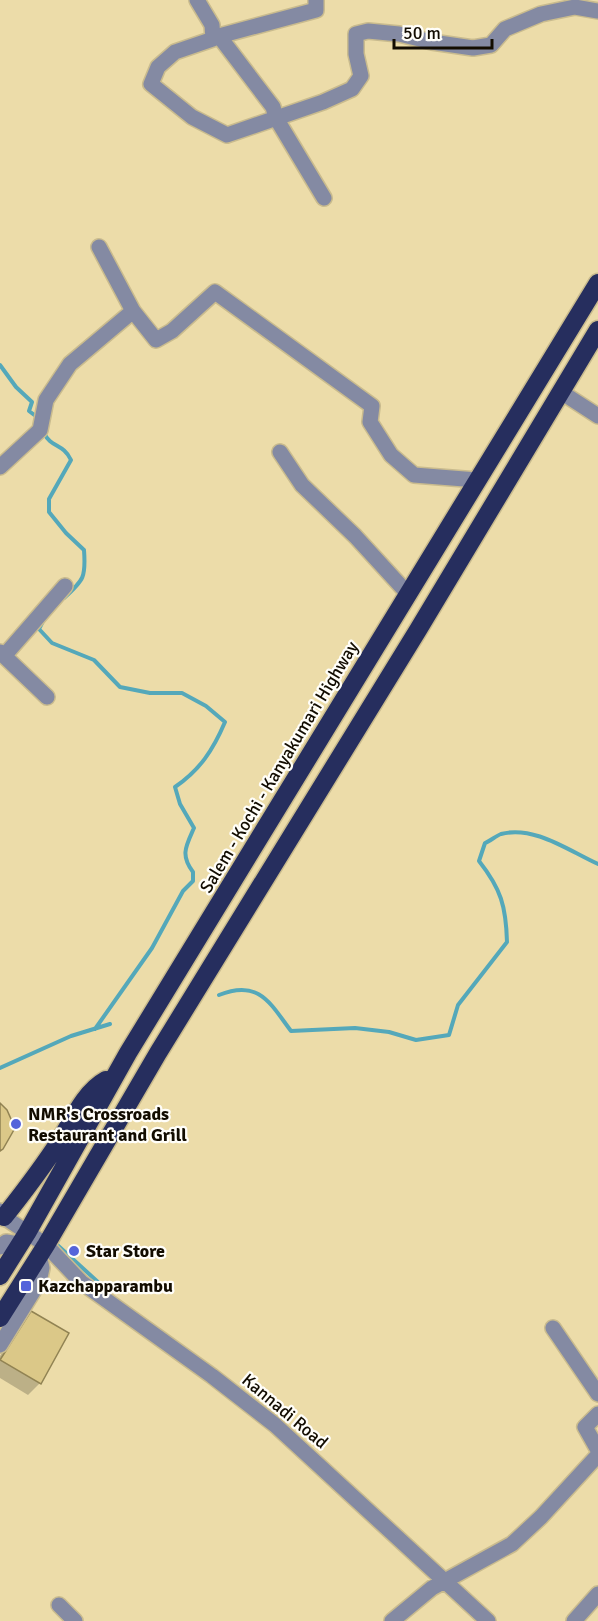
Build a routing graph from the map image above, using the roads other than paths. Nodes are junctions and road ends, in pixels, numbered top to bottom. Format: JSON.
{"nodes":[{"id":1,"x":197,"y":0,"type":"edge"},
{"id":2,"x":316,"y":0,"type":"edge"},
{"id":3,"x":598,"y":11,"type":"edge"},
{"id":4,"x":215,"y":33,"type":"junction"},
{"id":5,"x":276,"y":118,"type":"junction"},
{"id":6,"x":324,"y":198,"type":"dead end"},
{"id":7,"x":99,"y":247,"type":"dead end"},
{"id":8,"x":598,"y":283,"type":"edge"},
{"id":9,"x":134,"y":311,"type":"junction"},
{"id":10,"x":598,"y":330,"type":"edge"},
{"id":11,"x":561,"y":392,"type":"junction"},
{"id":12,"x":598,"y":416,"type":"edge"},
{"id":13,"x":280,"y":452,"type":"dead end"},
{"id":14,"x":0,"y":467,"type":"edge"},
{"id":15,"x":477,"y":480,"type":"junction"},
{"id":16,"x":65,"y":586,"type":"dead end"},
{"id":17,"x":409,"y":594,"type":"junction"},
{"id":18,"x":2,"y":654,"type":"edge"},
{"id":19,"x":47,"y":697,"type":"dead end"},
{"id":20,"x":116,"y":1074,"type":"junction"},
{"id":21,"x":2,"y":1214,"type":"edge"},
{"id":22,"x":23,"y":1238,"type":"junction"},
{"id":23,"x":0,"y":1247,"type":"edge"},
{"id":24,"x":42,"y":1250,"type":"junction"},
{"id":25,"x":0,"y":1276,"type":"edge"},
{"id":26,"x":0,"y":1318,"type":"edge"},
{"id":27,"x":553,"y":1328,"type":"dead end"},
{"id":28,"x":0,"y":1345,"type":"edge"},
{"id":29,"x":598,"y":1394,"type":"edge"},
{"id":30,"x":598,"y":1414,"type":"edge"},
{"id":31,"x":598,"y":1450,"type":"edge"},
{"id":32,"x":598,"y":1455,"type":"edge"},
{"id":33,"x":444,"y":1581,"type":"junction"},
{"id":34,"x":598,"y":1594,"type":"edge"},
{"id":35,"x":58,"y":1605,"type":"dead end"},
{"id":36,"x":75,"y":1621,"type":"edge"},
{"id":37,"x":392,"y":1621,"type":"edge"},
{"id":38,"x":488,"y":1621,"type":"edge"},
{"id":39,"x":574,"y":1621,"type":"edge"}],
"edges":[{"from":1,"to":4,"type":"street"},
{"from":2,"to":4,"type":"street"},
{"from":3,"to":5,"type":"street"},
{"from":4,"to":5,"type":"street"},
{"from":4,"to":5,"type":"street"},
{"from":5,"to":6,"type":"street"},
{"from":7,"to":9,"type":"street"},
{"from":8,"to":15,"type":"highway","name":"Salem - Kochi - Kanyakumari Highway"},
{"from":9,"to":14,"type":"street"},
{"from":9,"to":15,"type":"street"},
{"from":10,"to":11,"type":"highway"},
{"from":11,"to":12,"type":"street"},
{"from":11,"to":24,"type":"highway"},
{"from":13,"to":17,"type":"street"},
{"from":15,"to":17,"type":"highway","name":"Salem - Kochi - Kanyakumari Highway"},
{"from":16,"to":18,"type":"street"},
{"from":17,"to":20,"type":"highway","name":"Salem - Kochi - Kanyakumari Highway"},
{"from":18,"to":19,"type":"street"},
{"from":20,"to":21,"type":"highway"},
{"from":20,"to":22,"type":"highway","name":"Salem - Kochi - Kanyakumari Highway"},
{"from":21,"to":22,"type":"street","name":"Kannadi Road"},
{"from":22,"to":23,"type":"street"},
{"from":22,"to":24,"type":"street","name":"Kannadi Road"},
{"from":22,"to":25,"type":"highway","name":"Salem - Kochi - Kanyakumari Highway"},
{"from":24,"to":26,"type":"highway"},
{"from":24,"to":28,"type":"street"},
{"from":24,"to":33,"type":"street","name":"Kannadi Road"},
{"from":27,"to":29,"type":"street"},
{"from":30,"to":31,"type":"street"},
{"from":32,"to":33,"type":"street"},
{"from":33,"to":37,"type":"street"},
{"from":33,"to":38,"type":"street","name":"Kannadi Road"},
{"from":34,"to":39,"type":"street"},
{"from":35,"to":36,"type":"street"}]}
